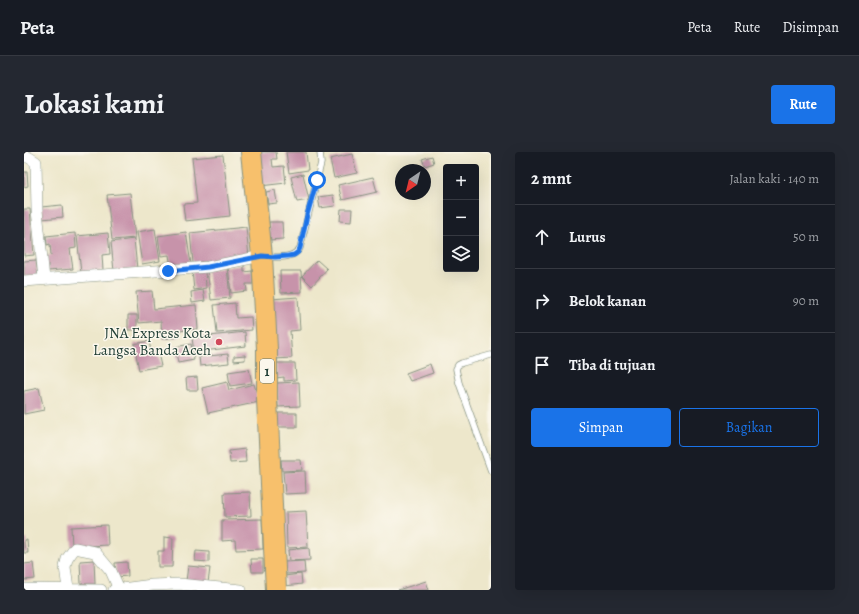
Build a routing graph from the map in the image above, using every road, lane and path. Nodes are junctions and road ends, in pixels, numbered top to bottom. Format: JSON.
{"nodes":[{"id":1,"x":251,"y":152,"type":"edge"},
{"id":2,"x":320,"y":152,"type":"edge"},
{"id":3,"x":24,"y":158,"type":"edge"},
{"id":4,"x":262,"y":256,"type":"junction"},
{"id":5,"x":44,"y":279,"type":"junction"},
{"id":6,"x":24,"y":281,"type":"edge"},
{"id":7,"x":491,"y":355,"type":"edge"},
{"id":8,"x":491,"y":471,"type":"edge"},
{"id":9,"x":24,"y":589,"type":"edge"},
{"id":10,"x":68,"y":589,"type":"junction"},
{"id":11,"x":54,"y":590,"type":"edge"},
{"id":12,"x":101,"y":590,"type":"edge"},
{"id":13,"x":116,"y":590,"type":"edge"},
{"id":14,"x":240,"y":590,"type":"edge"},
{"id":15,"x":276,"y":590,"type":"edge"}],
"edges":[{"from":1,"to":4,"type":"highway","number":"1"},
{"from":2,"to":4,"type":"lane"},
{"from":3,"to":5,"type":"street"},
{"from":4,"to":5,"type":"street"},
{"from":4,"to":15,"type":"highway","number":"1"},
{"from":5,"to":6,"type":"street"},
{"from":7,"to":8,"type":"lane"},
{"from":9,"to":11,"type":"street"},
{"from":10,"to":11,"type":"street"},
{"from":10,"to":12,"type":"street"},
{"from":10,"to":13,"type":"street"},
{"from":13,"to":14,"type":"street"}]}
